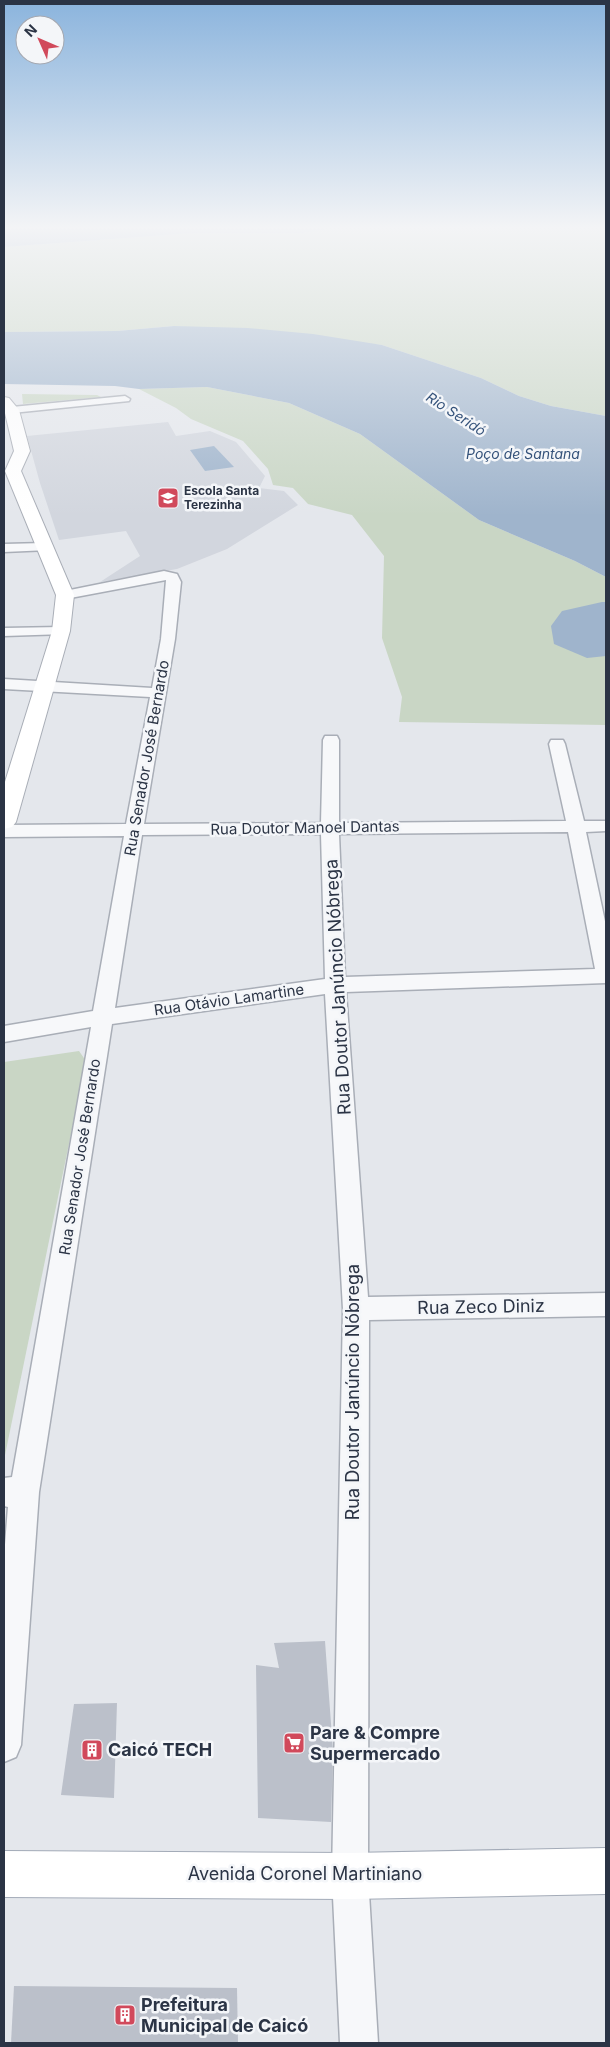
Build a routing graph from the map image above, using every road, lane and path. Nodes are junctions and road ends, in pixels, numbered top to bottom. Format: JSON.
{"nodes":[{"id":1,"x":125,"y":399,"type":"dead end"},
{"id":2,"x":8,"y":406,"type":"edge"},
{"id":3,"x":8,"y":471,"type":"edge"},
{"id":4,"x":4,"y":548,"type":"edge"},
{"id":5,"x":44,"y":548,"type":"junction"},
{"id":6,"x":65,"y":595,"type":"junction"},
{"id":7,"x":4,"y":632,"type":"edge"},
{"id":8,"x":61,"y":632,"type":"junction"},
{"id":9,"x":4,"y":684,"type":"edge"},
{"id":10,"x":46,"y":685,"type":"junction"},
{"id":11,"x":159,"y":693,"type":"junction"},
{"id":12,"x":332,"y":740,"type":"dead end"},
{"id":13,"x":557,"y":744,"type":"dead end"},
{"id":14,"x":4,"y":822,"type":"edge"},
{"id":15,"x":576,"y":826,"type":"junction"},
{"id":16,"x":606,"y":826,"type":"edge"},
{"id":17,"x":330,"y":827,"type":"junction"},
{"id":18,"x":134,"y":830,"type":"junction"},
{"id":19,"x":4,"y":831,"type":"edge"},
{"id":20,"x":606,"y":972,"type":"edge"},
{"id":21,"x":606,"y":976,"type":"edge"},
{"id":22,"x":336,"y":985,"type":"junction"},
{"id":23,"x":104,"y":1017,"type":"junction"},
{"id":24,"x":4,"y":1034,"type":"edge"},
{"id":25,"x":606,"y":1304,"type":"edge"},
{"id":26,"x":356,"y":1309,"type":"junction"},
{"id":27,"x":14,"y":1492,"type":"edge"},
{"id":28,"x":4,"y":1745,"type":"edge"},
{"id":29,"x":606,"y":1871,"type":"edge"},
{"id":30,"x":4,"y":1874,"type":"edge"},
{"id":31,"x":350,"y":1876,"type":"junction"},
{"id":32,"x":359,"y":2043,"type":"edge"}],
"edges":[{"from":1,"to":2,"type":"street"},
{"from":2,"to":3,"type":"main road"},
{"from":3,"to":5,"type":"main road"},
{"from":4,"to":5,"type":"street"},
{"from":5,"to":6,"type":"main road"},
{"from":6,"to":8,"type":"main road"},
{"from":6,"to":11,"type":"street","name":"Rua Senador José Bernardo"},
{"from":7,"to":8,"type":"street"},
{"from":8,"to":10,"type":"main road"},
{"from":9,"to":10,"type":"street"},
{"from":10,"to":11,"type":"street"},
{"from":10,"to":14,"type":"main road"},
{"from":11,"to":18,"type":"street","name":"Rua Senador José Bernardo"},
{"from":12,"to":17,"type":"street","name":"Rua Doutor Janúncio Nóbrega"},
{"from":13,"to":15,"type":"street"},
{"from":15,"to":16,"type":"street","name":"Rua Doutor Manoel Dantas"},
{"from":15,"to":17,"type":"street","name":"Rua Doutor Manoel Dantas"},
{"from":15,"to":20,"type":"street"},
{"from":17,"to":18,"type":"street","name":"Rua Doutor Manoel Dantas"},
{"from":17,"to":22,"type":"street","name":"Rua Doutor Janúncio Nóbrega"},
{"from":18,"to":19,"type":"street","name":"Rua Doutor Manoel Dantas"},
{"from":18,"to":23,"type":"street","name":"Rua Senador José Bernardo"},
{"from":21,"to":22,"type":"street","name":"Rua Otávio Lamartine"},
{"from":22,"to":23,"type":"street","name":"Rua Otávio Lamartine"},
{"from":22,"to":26,"type":"street","name":"Rua Doutor Janúncio Nóbrega"},
{"from":23,"to":24,"type":"street","name":"Rua Otávio Lamartine"},
{"from":23,"to":27,"type":"street","name":"Rua Senador José Bernardo"},
{"from":25,"to":26,"type":"street","name":"Rua Zeco Diniz"},
{"from":26,"to":31,"type":"street","name":"Rua Doutor Janúncio Nóbrega"},
{"from":27,"to":28,"type":"street","name":"Rua Senador José Bernardo"},
{"from":29,"to":31,"type":"main road","name":"Avenida Coronel Martiniano"},
{"from":30,"to":31,"type":"main road","name":"Avenida Coronel Martiniano"},
{"from":31,"to":32,"type":"street","name":"Rua Doutor Janúncio Nóbrega"}]}
